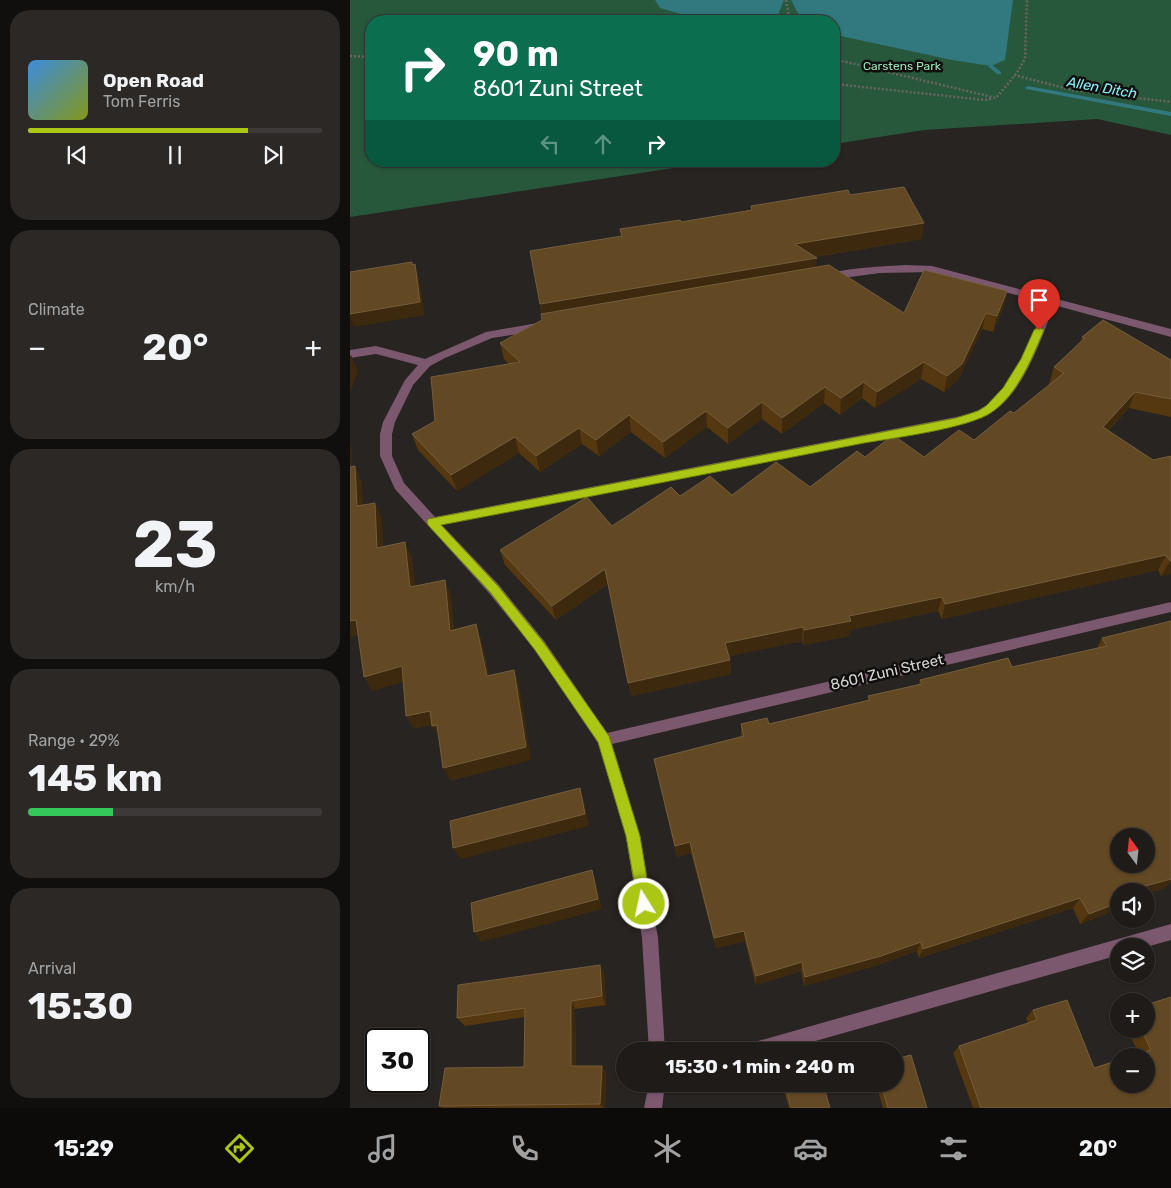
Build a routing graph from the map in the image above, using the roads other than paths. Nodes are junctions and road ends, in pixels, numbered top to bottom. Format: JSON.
{"nodes":[{"id":1,"x":820,"y":278,"type":"edge"},
{"id":2,"x":1051,"y":301,"type":"junction"},
{"id":3,"x":558,"y":323,"type":"edge"},
{"id":4,"x":1171,"y":333,"type":"edge"},
{"id":5,"x":350,"y":354,"type":"edge"},
{"id":6,"x":426,"y":363,"type":"junction"},
{"id":7,"x":432,"y":522,"type":"junction"},
{"id":8,"x":1171,"y":607,"type":"edge"},
{"id":9,"x":604,"y":740,"type":"junction"},
{"id":10,"x":1171,"y":932,"type":"edge"},
{"id":11,"x":1150,"y":938,"type":"edge"},
{"id":12,"x":1110,"y":950,"type":"edge"},
{"id":13,"x":656,"y":1042,"type":"edge"},
{"id":14,"x":783,"y":1042,"type":"edge"},
{"id":15,"x":656,"y":1092,"type":"edge"},
{"id":16,"x":654,"y":1108,"type":"edge"}],
"edges":[{"from":1,"to":2,"type":"street"},
{"from":2,"to":4,"type":"street"},
{"from":2,"to":7,"type":"street"},
{"from":3,"to":6,"type":"street"},
{"from":5,"to":6,"type":"street"},
{"from":6,"to":7,"type":"street"},
{"from":7,"to":9,"type":"street"},
{"from":8,"to":9,"type":"street","name":"8601 Zuni Street"},
{"from":9,"to":13,"type":"street"},
{"from":10,"to":11,"type":"street"},
{"from":12,"to":14,"type":"street"},
{"from":15,"to":16,"type":"street"}]}
